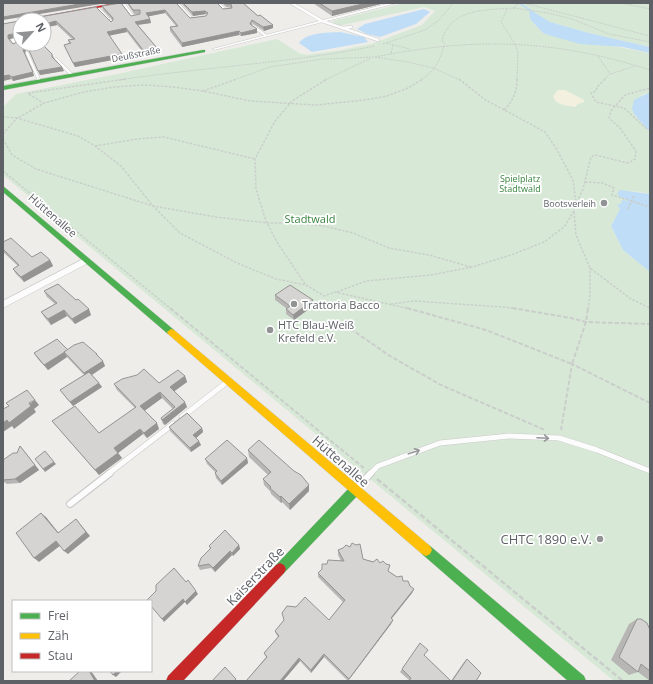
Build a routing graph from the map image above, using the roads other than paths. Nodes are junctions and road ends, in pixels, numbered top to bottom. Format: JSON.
{"nodes":[{"id":1,"x":123,"y":3,"type":"edge"},
{"id":2,"x":178,"y":3,"type":"edge"},
{"id":3,"x":218,"y":3,"type":"edge"},
{"id":4,"x":291,"y":3,"type":"edge"},
{"id":5,"x":395,"y":3,"type":"edge"},
{"id":6,"x":97,"y":7,"type":"junction"},
{"id":7,"x":230,"y":10,"type":"edge"},
{"id":8,"x":52,"y":15,"type":"edge"},
{"id":9,"x":139,"y":16,"type":"edge"},
{"id":10,"x":199,"y":18,"type":"edge"},
{"id":11,"x":322,"y":21,"type":"junction"},
{"id":12,"x":112,"y":23,"type":"edge"},
{"id":13,"x":253,"y":26,"type":"edge"},
{"id":14,"x":351,"y":27,"type":"dead end"},
{"id":15,"x":340,"y":28,"type":"junction"},
{"id":16,"x":265,"y":35,"type":"junction"},
{"id":17,"x":378,"y":40,"type":"dead end"},
{"id":18,"x":214,"y":49,"type":"dead end"},
{"id":19,"x":202,"y":51,"type":"dead end"},
{"id":20,"x":27,"y":53,"type":"edge"},
{"id":21,"x":56,"y":59,"type":"edge"},
{"id":22,"x":73,"y":76,"type":"junction"},
{"id":23,"x":39,"y":82,"type":"junction"},
{"id":24,"x":3,"y":88,"type":"edge"},
{"id":25,"x":5,"y":192,"type":"edge"},
{"id":26,"x":87,"y":260,"type":"junction"},
{"id":27,"x":3,"y":305,"type":"edge"},
{"id":28,"x":228,"y":381,"type":"junction"},
{"id":29,"x":650,"y":471,"type":"edge"},
{"id":30,"x":355,"y":490,"type":"junction"},
{"id":31,"x":70,"y":504,"type":"dead end"},
{"id":32,"x":173,"y":681,"type":"edge"},
{"id":33,"x":579,"y":681,"type":"edge"}],
"edges":[{"from":1,"to":6,"type":"street"},
{"from":1,"to":9,"type":"lane"},
{"from":2,"to":10,"type":"lane"},
{"from":3,"to":7,"type":"lane"},
{"from":4,"to":11,"type":"street"},
{"from":5,"to":11,"type":"street"},
{"from":6,"to":8,"type":"street"},
{"from":6,"to":12,"type":"lane"},
{"from":11,"to":15,"type":"lane"},
{"from":11,"to":16,"type":"street"},
{"from":13,"to":16,"type":"lane"},
{"from":14,"to":15,"type":"lane"},
{"from":15,"to":17,"type":"lane"},
{"from":16,"to":18,"type":"street"},
{"from":19,"to":22,"type":"street","name":"Deußstraße"},
{"from":20,"to":23,"type":"lane"},
{"from":21,"to":22,"type":"lane"},
{"from":22,"to":23,"type":"street","name":"Deußstraße"},
{"from":23,"to":24,"type":"street","name":"Deußstraße"},
{"from":25,"to":26,"type":"street","name":"Hüttenallee"},
{"from":26,"to":27,"type":"street"},
{"from":26,"to":28,"type":"street","name":"Hüttenallee"},
{"from":28,"to":30,"type":"street","name":"Hüttenallee"},
{"from":28,"to":31,"type":"lane"},
{"from":30,"to":29,"type":"lane","one_way":true},
{"from":30,"to":32,"type":"street","name":"Kaiserstraße"},
{"from":30,"to":33,"type":"street","name":"Hüttenallee"}]}
